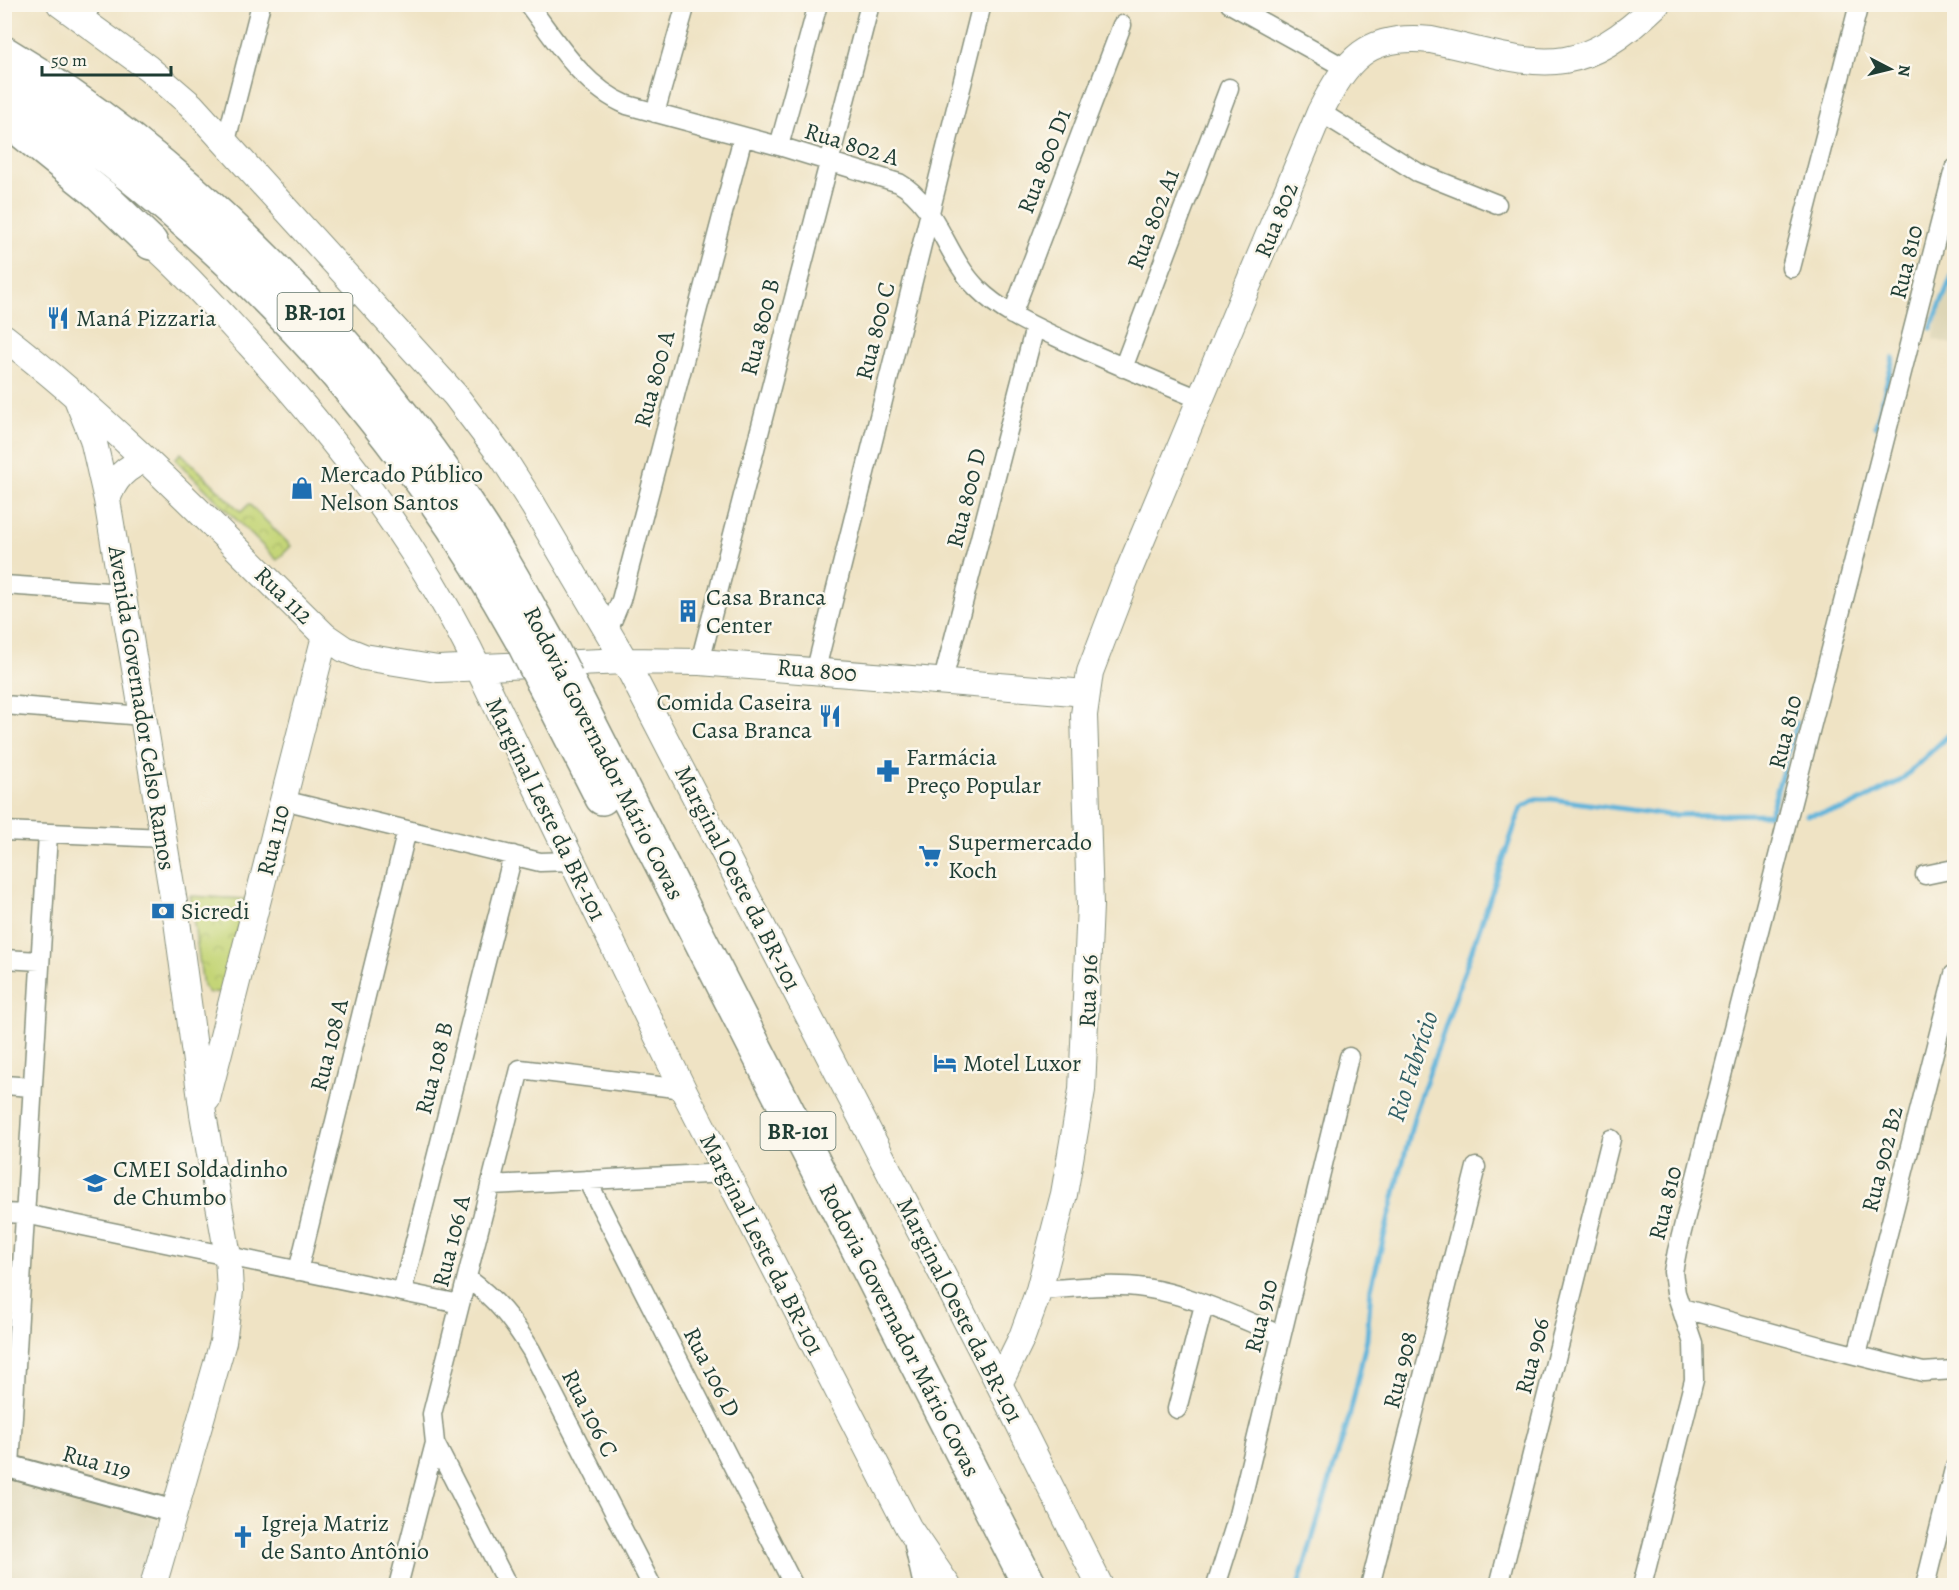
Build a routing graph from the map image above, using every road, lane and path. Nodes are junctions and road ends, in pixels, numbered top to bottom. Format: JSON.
{"nodes":[{"id":1,"x":60,"y":4,"type":"edge"},
{"id":2,"x":261,"y":4,"type":"edge"},
{"id":3,"x":528,"y":4,"type":"edge"},
{"id":4,"x":686,"y":4,"type":"edge"},
{"id":5,"x":818,"y":4,"type":"edge"},
{"id":6,"x":870,"y":4,"type":"edge"},
{"id":7,"x":982,"y":4,"type":"edge"},
{"id":8,"x":1230,"y":4,"type":"edge"},
{"id":9,"x":1657,"y":4,"type":"edge"},
{"id":10,"x":1859,"y":4,"type":"edge"},
{"id":11,"x":88,"y":12,"type":"edge"},
{"id":12,"x":1122,"y":25,"type":"dead end"},
{"id":13,"x":4,"y":53,"type":"edge"},
{"id":14,"x":1345,"y":68,"type":"junction"},
{"id":15,"x":4,"y":83,"type":"edge"},
{"id":16,"x":1229,"y":88,"type":"dead end"},
{"id":17,"x":1320,"y":112,"type":"junction"},
{"id":18,"x":654,"y":113,"type":"junction"},
{"id":19,"x":4,"y":117,"type":"edge"},
{"id":20,"x":743,"y":137,"type":"junction"},
{"id":21,"x":4,"y":140,"type":"edge"},
{"id":22,"x":225,"y":145,"type":"junction"},
{"id":23,"x":779,"y":146,"type":"junction"},
{"id":24,"x":827,"y":161,"type":"junction"},
{"id":25,"x":1954,"y":170,"type":"edge"},
{"id":26,"x":1497,"y":204,"type":"dead end"},
{"id":27,"x":929,"y":212,"type":"junction"},
{"id":28,"x":151,"y":243,"type":"junction"},
{"id":29,"x":1791,"y":268,"type":"dead end"},
{"id":30,"x":1012,"y":315,"type":"junction"},
{"id":31,"x":1035,"y":327,"type":"junction"},
{"id":32,"x":4,"y":337,"type":"edge"},
{"id":33,"x":1123,"y":368,"type":"junction"},
{"id":34,"x":76,"y":396,"type":"junction"},
{"id":35,"x":1202,"y":400,"type":"junction"},
{"id":36,"x":146,"y":460,"type":"junction"},
{"id":37,"x":107,"y":500,"type":"junction"},
{"id":38,"x":4,"y":585,"type":"edge"},
{"id":39,"x":123,"y":593,"type":"junction"},
{"id":40,"x":608,"y":632,"type":"junction"},
{"id":41,"x":325,"y":636,"type":"junction"},
{"id":42,"x":625,"y":661,"type":"junction"},
{"id":43,"x":673,"y":662,"type":"junction"},
{"id":44,"x":700,"y":662,"type":"junction"},
{"id":45,"x":552,"y":663,"type":"junction"},
{"id":46,"x":478,"y":669,"type":"junction"},
{"id":47,"x":816,"y":669,"type":"junction"},
{"id":48,"x":943,"y":680,"type":"junction"},
{"id":49,"x":1086,"y":693,"type":"junction"},
{"id":50,"x":644,"y":696,"type":"junction"},
{"id":51,"x":4,"y":705,"type":"edge"},
{"id":52,"x":143,"y":716,"type":"junction"},
{"id":53,"x":283,"y":800,"type":"junction"},
{"id":54,"x":407,"y":830,"type":"junction"},
{"id":55,"x":4,"y":831,"type":"edge"},
{"id":56,"x":48,"y":834,"type":"junction"},
{"id":57,"x":164,"y":838,"type":"junction"},
{"id":58,"x":513,"y":855,"type":"junction"},
{"id":59,"x":571,"y":861,"type":"junction"},
{"id":60,"x":1954,"y":869,"type":"edge"},
{"id":61,"x":1925,"y":875,"type":"dead end"},
{"id":62,"x":4,"y":959,"type":"edge"},
{"id":63,"x":40,"y":961,"type":"junction"},
{"id":64,"x":1954,"y":974,"type":"edge"},
{"id":65,"x":188,"y":998,"type":"junction"},
{"id":66,"x":233,"y":998,"type":"junction"},
{"id":67,"x":1349,"y":1057,"type":"dead end"},
{"id":68,"x":4,"y":1085,"type":"edge"},
{"id":69,"x":32,"y":1087,"type":"junction"},
{"id":70,"x":683,"y":1089,"type":"junction"},
{"id":71,"x":203,"y":1114,"type":"junction"},
{"id":72,"x":1611,"y":1139,"type":"dead end"},
{"id":73,"x":1476,"y":1167,"type":"dead end"},
{"id":74,"x":726,"y":1173,"type":"junction"},
{"id":75,"x":587,"y":1180,"type":"junction"},
{"id":76,"x":490,"y":1185,"type":"junction"},
{"id":77,"x":4,"y":1213,"type":"edge"},
{"id":78,"x":25,"y":1214,"type":"junction"},
{"id":79,"x":228,"y":1256,"type":"junction"},
{"id":80,"x":298,"y":1271,"type":"junction"},
{"id":81,"x":467,"y":1278,"type":"junction"},
{"id":82,"x":1039,"y":1290,"type":"junction"},
{"id":83,"x":402,"y":1292,"type":"junction"},
{"id":84,"x":460,"y":1304,"type":"junction"},
{"id":85,"x":1204,"y":1305,"type":"junction"},
{"id":86,"x":1682,"y":1308,"type":"junction"},
{"id":87,"x":11,"y":1335,"type":"edge"},
{"id":88,"x":1281,"y":1335,"type":"junction"},
{"id":89,"x":1857,"y":1355,"type":"junction"},
{"id":90,"x":1954,"y":1370,"type":"edge"},
{"id":91,"x":999,"y":1384,"type":"junction"},
{"id":92,"x":1177,"y":1409,"type":"dead end"},
{"id":93,"x":435,"y":1443,"type":"junction"},
{"id":94,"x":7,"y":1466,"type":"edge"},
{"id":95,"x":1954,"y":1469,"type":"edge"},
{"id":96,"x":175,"y":1512,"type":"junction"},
{"id":97,"x":908,"y":1527,"type":"junction"},
{"id":98,"x":1003,"y":1582,"type":"edge"},
{"id":99,"x":153,"y":1586,"type":"edge"},
{"id":100,"x":398,"y":1586,"type":"edge"},
{"id":101,"x":508,"y":1586,"type":"edge"},
{"id":102,"x":651,"y":1586,"type":"edge"},
{"id":103,"x":794,"y":1586,"type":"edge"},
{"id":104,"x":923,"y":1586,"type":"edge"},
{"id":105,"x":948,"y":1586,"type":"edge"},
{"id":106,"x":1030,"y":1586,"type":"edge"},
{"id":107,"x":1100,"y":1586,"type":"edge"},
{"id":108,"x":1216,"y":1586,"type":"edge"},
{"id":109,"x":1370,"y":1586,"type":"edge"},
{"id":110,"x":1498,"y":1586,"type":"edge"},
{"id":111,"x":1642,"y":1586,"type":"edge"},
{"id":112,"x":1924,"y":1586,"type":"edge"}],
"edges":[{"from":1,"to":11,"type":"main road","name":"Marginal Oeste da BR-101"},
{"from":2,"to":22,"type":"street"},
{"from":3,"to":18,"type":"street","name":"Rua 802 A"},
{"from":4,"to":18,"type":"street"},
{"from":5,"to":23,"type":"street"},
{"from":6,"to":24,"type":"street","name":"Rua 800 B"},
{"from":7,"to":27,"type":"street","name":"Rua 800 C"},
{"from":8,"to":14,"type":"street"},
{"from":9,"to":14,"type":"main road","name":"Rua 802"},
{"from":10,"to":29,"type":"street"},
{"from":11,"to":22,"type":"main road","name":"Marginal Oeste da BR-101"},
{"from":12,"to":30,"type":"street","name":"Rua 800 D1"},
{"from":13,"to":45,"type":"highway","name":"Rodovia Governador Mário Covas","number":"BR-101"},
{"from":14,"to":17,"type":"main road","name":"Rua 802"},
{"from":15,"to":45,"type":"highway","name":"Rodovia Governador Mário Covas","number":"BR-101"},
{"from":16,"to":33,"type":"street","name":"Rua 802 A1"},
{"from":17,"to":26,"type":"street"},
{"from":17,"to":35,"type":"main road","name":"Rua 802"},
{"from":18,"to":20,"type":"street","name":"Rua 802 A"},
{"from":19,"to":28,"type":"highway"},
{"from":20,"to":23,"type":"street","name":"Rua 802 A"},
{"from":20,"to":40,"type":"street","name":"Rua 800 A"},
{"from":21,"to":28,"type":"main road","name":"Marginal Leste da BR-101"},
{"from":22,"to":40,"type":"main road","name":"Marginal Oeste da BR-101"},
{"from":23,"to":24,"type":"street","name":"Rua 802 A"},
{"from":24,"to":27,"type":"street","name":"Rua 802 A"},
{"from":24,"to":44,"type":"street","name":"Rua 800 B"},
{"from":25,"to":86,"type":"street","name":"Rua 810"},
{"from":27,"to":30,"type":"street","name":"Rua 802 A"},
{"from":27,"to":47,"type":"street","name":"Rua 800 C"},
{"from":28,"to":46,"type":"main road","name":"Marginal Leste da BR-101"},
{"from":30,"to":31,"type":"street","name":"Rua 802 A"},
{"from":31,"to":33,"type":"street","name":"Rua 802 A"},
{"from":31,"to":48,"type":"street","name":"Rua 800 D"},
{"from":32,"to":34,"type":"main road","name":"Avenida Governador Celso Ramos"},
{"from":33,"to":35,"type":"street","name":"Rua 802 A"},
{"from":34,"to":36,"type":"main road","name":"Rua 112"},
{"from":34,"to":37,"type":"main road","name":"Avenida Governador Celso Ramos"},
{"from":35,"to":49,"type":"main road","name":"Rua 802"},
{"from":36,"to":37,"type":"main road"},
{"from":36,"to":41,"type":"main road","name":"Rua 112"},
{"from":37,"to":39,"type":"main road","name":"Avenida Governador Celso Ramos"},
{"from":38,"to":39,"type":"street"},
{"from":39,"to":52,"type":"main road","name":"Avenida Governador Celso Ramos"},
{"from":40,"to":42,"type":"main road","name":"Marginal Oeste da BR-101"},
{"from":40,"to":45,"type":"main road"},
{"from":41,"to":46,"type":"main road","name":"Rua 112"},
{"from":41,"to":53,"type":"main road","name":"Rua 110"},
{"from":42,"to":43,"type":"main road","name":"Rua 800"},
{"from":42,"to":45,"type":"main road","name":"Rua 800"},
{"from":42,"to":50,"type":"main road","name":"Marginal Oeste da BR-101"},
{"from":43,"to":44,"type":"main road","name":"Rua 800"},
{"from":43,"to":50,"type":"main road"},
{"from":44,"to":47,"type":"main road","name":"Rua 800"},
{"from":45,"to":46,"type":"main road","name":"Rua 112"},
{"from":45,"to":50,"type":"main road"},
{"from":45,"to":98,"type":"highway","name":"Rodovia Governador Mário Covas","number":"BR-101"},
{"from":45,"to":106,"type":"highway","name":"Rodovia Governador Mário Covas","number":"BR-101"},
{"from":46,"to":59,"type":"main road","name":"Marginal Leste da BR-101"},
{"from":47,"to":48,"type":"main road","name":"Rua 800"},
{"from":48,"to":49,"type":"main road","name":"Rua 800"},
{"from":49,"to":82,"type":"main road","name":"Rua 916"},
{"from":50,"to":91,"type":"main road","name":"Marginal Oeste da BR-101"},
{"from":51,"to":52,"type":"street"},
{"from":52,"to":57,"type":"main road","name":"Avenida Governador Celso Ramos"},
{"from":53,"to":54,"type":"street"},
{"from":53,"to":66,"type":"main road","name":"Rua 110"},
{"from":54,"to":58,"type":"street"},
{"from":54,"to":80,"type":"street","name":"Rua 108 A"},
{"from":55,"to":56,"type":"street"},
{"from":56,"to":57,"type":"street"},
{"from":56,"to":63,"type":"street"},
{"from":57,"to":65,"type":"main road","name":"Avenida Governador Celso Ramos"},
{"from":58,"to":59,"type":"street"},
{"from":58,"to":83,"type":"street","name":"Rua 108 B"},
{"from":59,"to":70,"type":"main road","name":"Marginal Leste da BR-101"},
{"from":60,"to":61,"type":"street"},
{"from":62,"to":63,"type":"street"},
{"from":63,"to":69,"type":"street"},
{"from":64,"to":89,"type":"street","name":"Rua 902 B2"},
{"from":65,"to":66,"type":"main road"},
{"from":65,"to":71,"type":"main road","name":"Avenida Governador Celso Ramos"},
{"from":66,"to":71,"type":"main road","name":"Rua 110"},
{"from":67,"to":88,"type":"street","name":"Rua 910"},
{"from":68,"to":69,"type":"street"},
{"from":69,"to":78,"type":"street"},
{"from":70,"to":74,"type":"main road","name":"Marginal Leste da BR-101"},
{"from":70,"to":76,"type":"street","name":"Rua 106 A"},
{"from":71,"to":79,"type":"main road","name":"Avenida Governador Celso Ramos"},
{"from":72,"to":110,"type":"street","name":"Rua 906"},
{"from":73,"to":109,"type":"street","name":"Rua 908"},
{"from":74,"to":75,"type":"street"},
{"from":74,"to":97,"type":"main road","name":"Marginal Leste da BR-101"},
{"from":75,"to":76,"type":"street"},
{"from":75,"to":103,"type":"street","name":"Rua 106 D"},
{"from":76,"to":81,"type":"street","name":"Rua 106 A"},
{"from":77,"to":78,"type":"street"},
{"from":78,"to":79,"type":"street"},
{"from":78,"to":87,"type":"street"},
{"from":79,"to":80,"type":"street"},
{"from":79,"to":96,"type":"main road","name":"Avenida Governador Celso Ramos"},
{"from":80,"to":83,"type":"street"},
{"from":81,"to":84,"type":"street","name":"Rua 106 A"},
{"from":81,"to":102,"type":"street","name":"Rua 106 C"},
{"from":82,"to":85,"type":"street"},
{"from":82,"to":91,"type":"main road","name":"Rua 916"},
{"from":83,"to":84,"type":"street"},
{"from":84,"to":93,"type":"street","name":"Rua 106 A"},
{"from":85,"to":88,"type":"street"},
{"from":85,"to":92,"type":"street"},
{"from":86,"to":89,"type":"street"},
{"from":86,"to":111,"type":"street","name":"Rua 810"},
{"from":87,"to":94,"type":"street"},
{"from":88,"to":108,"type":"street","name":"Rua 910"},
{"from":89,"to":90,"type":"street"},
{"from":91,"to":107,"type":"main road","name":"Marginal Oeste da BR-101"},
{"from":93,"to":100,"type":"street","name":"Rua 106 A"},
{"from":93,"to":101,"type":"street"},
{"from":94,"to":96,"type":"street","name":"Rua 119"},
{"from":95,"to":112,"type":"street"},
{"from":96,"to":99,"type":"main road","name":"Avenida Governador Celso Ramos"},
{"from":97,"to":104,"type":"street"},
{"from":97,"to":105,"type":"main road","name":"Marginal Leste da BR-101"}]}
